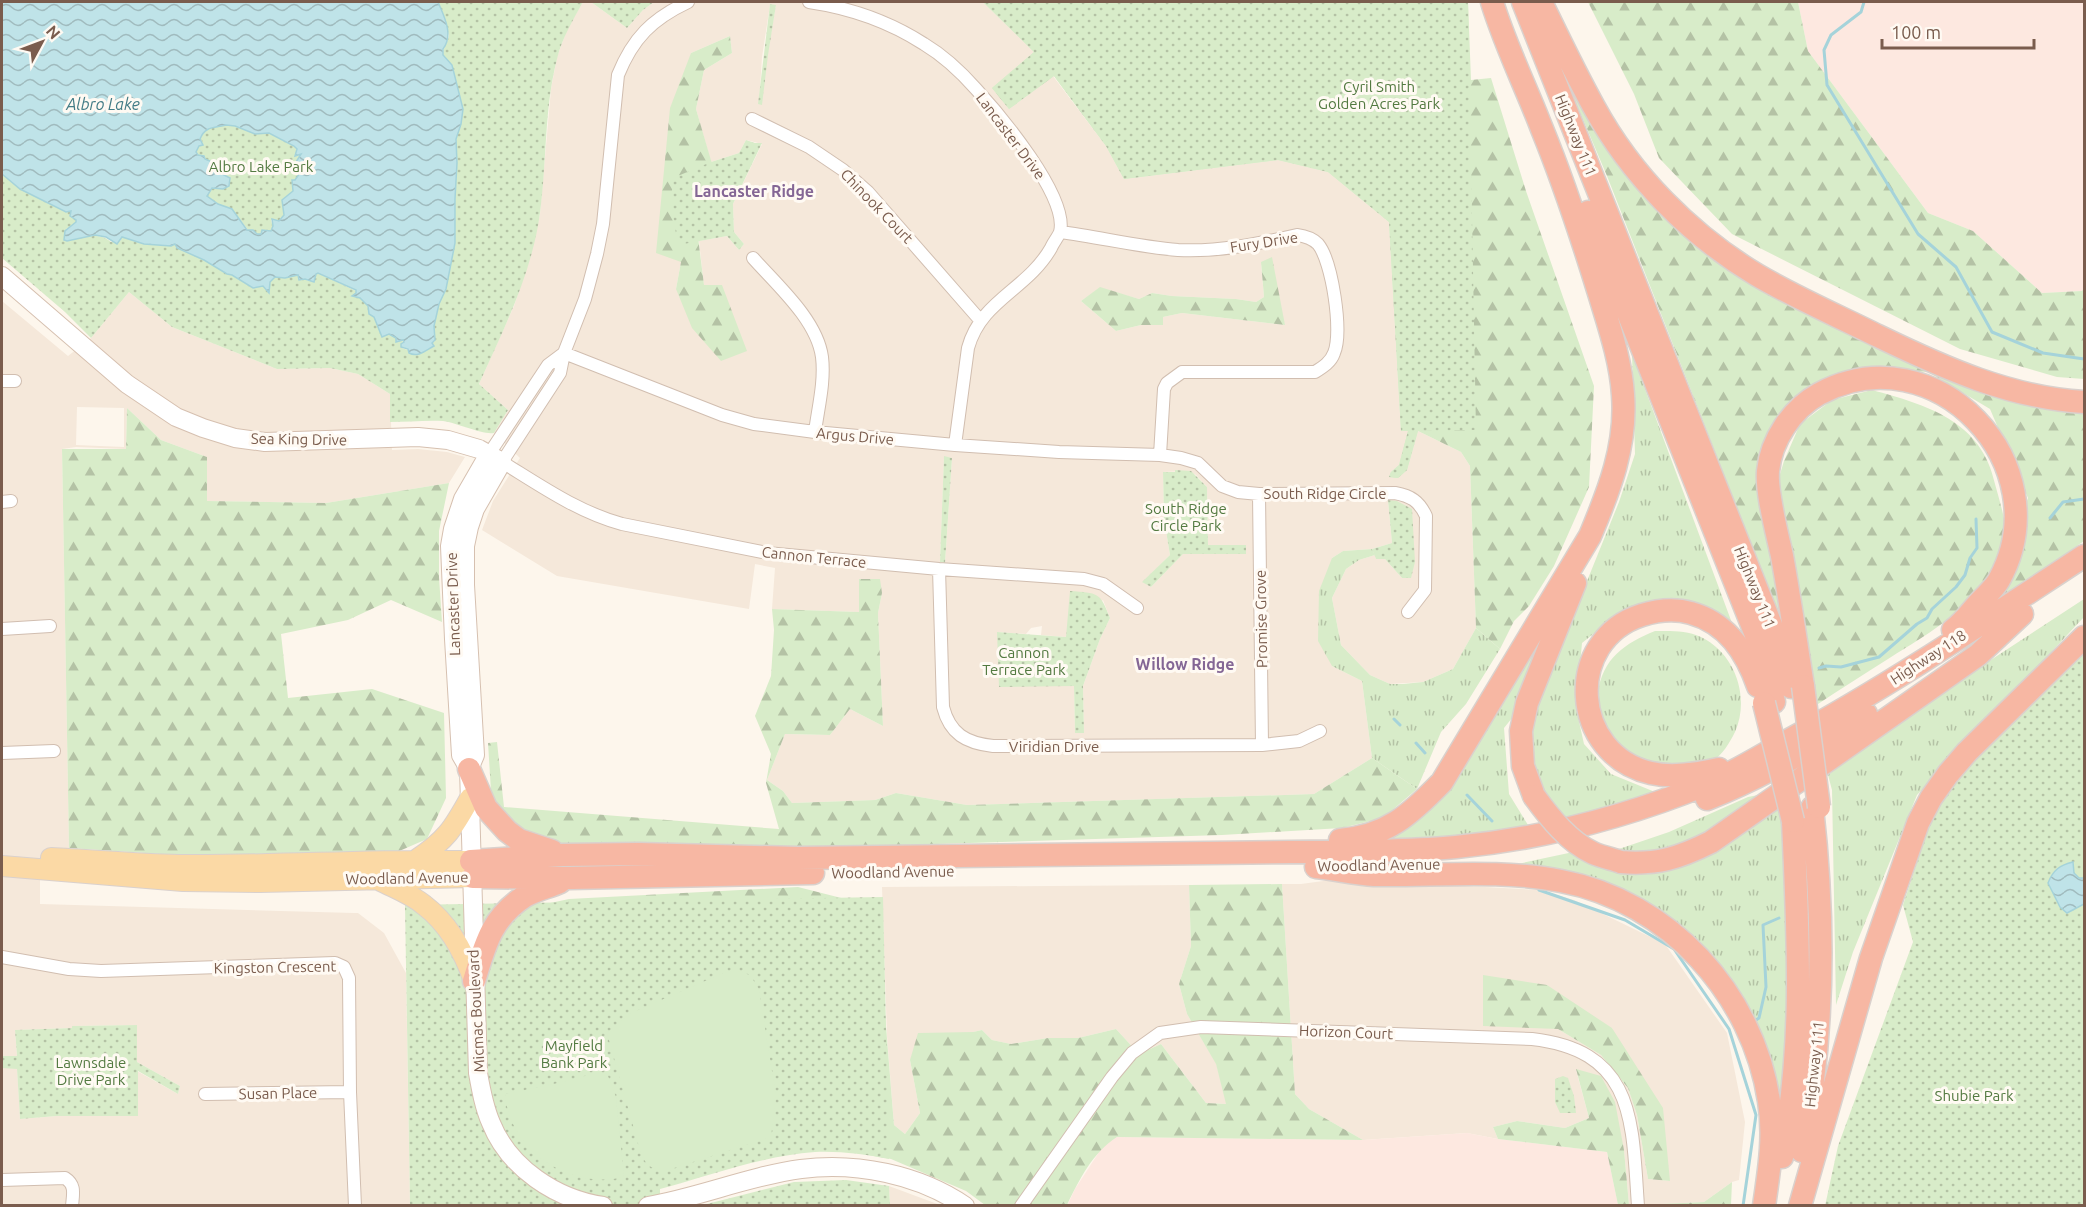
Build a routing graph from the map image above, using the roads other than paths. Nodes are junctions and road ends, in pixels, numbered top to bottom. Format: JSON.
{"nodes":[{"id":1,"x":688,"y":2,"type":"edge"},
{"id":2,"x":809,"y":2,"type":"edge"},
{"id":3,"x":1492,"y":2,"type":"edge"},
{"id":4,"x":1505,"y":2,"type":"edge"},
{"id":5,"x":1523,"y":2,"type":"edge"},
{"id":6,"x":1541,"y":2,"type":"edge"},
{"id":7,"x":752,"y":119,"type":"dead end"},
{"id":8,"x":1060,"y":232,"type":"junction"},
{"id":9,"x":753,"y":258,"type":"dead end"},
{"id":10,"x":2,"y":276,"type":"edge"},
{"id":11,"x":980,"y":320,"type":"junction"},
{"id":12,"x":564,"y":353,"type":"junction"},
{"id":13,"x":2,"y":381,"type":"edge"},
{"id":14,"x":15,"y":381,"type":"dead end"},
{"id":15,"x":535,"y":389,"type":"junction"},
{"id":16,"x":546,"y":396,"type":"junction"},
{"id":17,"x":2085,"y":402,"type":"edge"},
{"id":18,"x":815,"y":432,"type":"junction"},
{"id":19,"x":955,"y":445,"type":"junction"},
{"id":20,"x":1160,"y":455,"type":"junction"},
{"id":21,"x":496,"y":458,"type":"junction"},
{"id":22,"x":1259,"y":494,"type":"junction"},
{"id":23,"x":1590,"y":536,"type":"junction"},
{"id":24,"x":2081,"y":562,"type":"edge"},
{"id":25,"x":939,"y":569,"type":"junction"},
{"id":26,"x":1137,"y":608,"type":"dead end"},
{"id":27,"x":1408,"y":612,"type":"dead end"},
{"id":28,"x":2022,"y":614,"type":"junction"},
{"id":29,"x":50,"y":626,"type":"dead end"},
{"id":30,"x":2,"y":629,"type":"edge"},
{"id":31,"x":2085,"y":637,"type":"edge"},
{"id":32,"x":1783,"y":695,"type":"junction"},
{"id":33,"x":1825,"y":721,"type":"junction"},
{"id":34,"x":1320,"y":731,"type":"dead end"},
{"id":35,"x":1262,"y":745,"type":"junction"},
{"id":36,"x":54,"y":751,"type":"dead end"},
{"id":37,"x":2,"y":753,"type":"edge"},
{"id":38,"x":1769,"y":760,"type":"junction"},
{"id":39,"x":1744,"y":764,"type":"junction"},
{"id":40,"x":469,"y":769,"type":"junction"},
{"id":41,"x":470,"y":798,"type":"junction"},
{"id":42,"x":1809,"y":813,"type":"junction"},
{"id":43,"x":1057,"y":854,"type":"junction"},
{"id":44,"x":2,"y":855,"type":"edge"},
{"id":45,"x":561,"y":855,"type":"junction"},
{"id":46,"x":416,"y":860,"type":"junction"},
{"id":47,"x":2,"y":866,"type":"edge"},
{"id":48,"x":1316,"y":867,"type":"junction"},
{"id":49,"x":472,"y":869,"type":"junction"},
{"id":50,"x":377,"y":878,"type":"junction"},
{"id":51,"x":570,"y":878,"type":"junction"},
{"id":52,"x":2,"y":957,"type":"edge"},
{"id":53,"x":474,"y":981,"type":"junction"},
{"id":54,"x":350,"y":1092,"type":"junction"},
{"id":55,"x":205,"y":1094,"type":"dead end"},
{"id":56,"x":2,"y":1180,"type":"edge"},
{"id":57,"x":72,"y":1206,"type":"edge"},
{"id":58,"x":355,"y":1206,"type":"edge"},
{"id":59,"x":603,"y":1206,"type":"edge"},
{"id":60,"x":648,"y":1206,"type":"edge"},
{"id":61,"x":965,"y":1206,"type":"edge"},
{"id":62,"x":1021,"y":1206,"type":"edge"},
{"id":63,"x":1638,"y":1206,"type":"edge"},
{"id":64,"x":1764,"y":1206,"type":"edge"},
{"id":65,"x":1769,"y":1206,"type":"edge"},
{"id":66,"x":1791,"y":1206,"type":"edge"},
{"id":67,"x":1800,"y":1206,"type":"edge"}],
"edges":[{"from":1,"to":12,"type":"street","name":"Lancaster Drive"},
{"from":2,"to":8,"type":"street","name":"Lancaster Drive"},
{"from":3,"to":23,"type":"highway"},
{"from":4,"to":32,"type":"highway","name":"Highway 111"},
{"from":5,"to":32,"type":"highway","name":"Highway 111"},
{"from":6,"to":17,"type":"highway"},
{"from":7,"to":11,"type":"street","name":"Chinook Court"},
{"from":8,"to":11,"type":"street"},
{"from":8,"to":20,"type":"street","name":"Fury Drive"},
{"from":9,"to":18,"type":"street"},
{"from":10,"to":21,"type":"street","name":"Sea King Drive"},
{"from":11,"to":19,"type":"street"},
{"from":12,"to":15,"type":"street","name":"Lancaster Drive"},
{"from":12,"to":16,"type":"street","name":"Lancaster Drive"},
{"from":12,"to":18,"type":"street","name":"Argus Drive"},
{"from":13,"to":14,"type":"street"},
{"from":15,"to":16,"type":"street"},
{"from":15,"to":21,"type":"street","name":"Lancaster Drive"},
{"from":16,"to":21,"type":"street","name":"Lancaster Drive"},
{"from":18,"to":19,"type":"street","name":"Argus Drive"},
{"from":19,"to":20,"type":"street","name":"Argus Drive"},
{"from":20,"to":22,"type":"street","name":"South Ridge Circle"},
{"from":21,"to":25,"type":"street","name":"Cannon Terrace"},
{"from":21,"to":40,"type":"street","name":"Lancaster Drive"},
{"from":22,"to":27,"type":"street","name":"South Ridge Circle"},
{"from":22,"to":35,"type":"street","name":"Promise Grove"},
{"from":23,"to":28,"type":"highway","bridge":true},
{"from":23,"to":43,"type":"highway"},
{"from":24,"to":28,"type":"highway","name":"Highway 118"},
{"from":24,"to":33,"type":"highway","name":"Highway 118"},
{"from":25,"to":26,"type":"street","name":"Cannon Terrace"},
{"from":25,"to":35,"type":"street","name":"Viridian Drive"},
{"from":28,"to":38,"type":"highway","name":"Highway 118"},
{"from":29,"to":30,"type":"street"},
{"from":31,"to":67,"type":"highway"},
{"from":32,"to":33,"type":"highway"},
{"from":32,"to":39,"type":"highway"},
{"from":32,"to":42,"type":"highway","bridge":true},
{"from":32,"to":42,"type":"highway","name":"Highway 111","bridge":true},
{"from":33,"to":38,"type":"highway","name":"Highway 118"},
{"from":34,"to":35,"type":"street","name":"Viridian Drive"},
{"from":36,"to":37,"type":"street"},
{"from":38,"to":39,"type":"highway","name":"Woodland Avenue"},
{"from":38,"to":48,"type":"highway","name":"Woodland Avenue"},
{"from":39,"to":43,"type":"highway","name":"Woodland Avenue"},
{"from":40,"to":41,"type":"street","name":"Lancaster Drive"},
{"from":40,"to":45,"type":"highway"},
{"from":41,"to":46,"type":"main road"},
{"from":41,"to":49,"type":"street","name":"Lancaster Drive"},
{"from":42,"to":65,"type":"highway","name":"Highway 111"},
{"from":42,"to":66,"type":"highway","name":"Highway 111"},
{"from":43,"to":45,"type":"highway","name":"Woodland Avenue"},
{"from":44,"to":46,"type":"main road","name":"Woodland Avenue"},
{"from":45,"to":49,"type":"highway","name":"Woodland Avenue"},
{"from":46,"to":49,"type":"main road","name":"Woodland Avenue"},
{"from":47,"to":50,"type":"main road","name":"Woodland Avenue"},
{"from":48,"to":51,"type":"highway","name":"Woodland Avenue"},
{"from":48,"to":64,"type":"highway"},
{"from":49,"to":50,"type":"main road","name":"Woodland Avenue"},
{"from":49,"to":51,"type":"highway","name":"Woodland Avenue"},
{"from":49,"to":53,"type":"street","name":"Micmac Boulevard"},
{"from":50,"to":53,"type":"main road"},
{"from":51,"to":53,"type":"highway"},
{"from":52,"to":54,"type":"street","name":"Kingston Crescent"},
{"from":53,"to":59,"type":"street","name":"Micmac Boulevard"},
{"from":54,"to":55,"type":"street","name":"Susan Place"},
{"from":54,"to":58,"type":"street","name":"Kingston Crescent"},
{"from":56,"to":57,"type":"street"},
{"from":60,"to":61,"type":"street"},
{"from":62,"to":63,"type":"street","name":"Horizon Court"}]}
